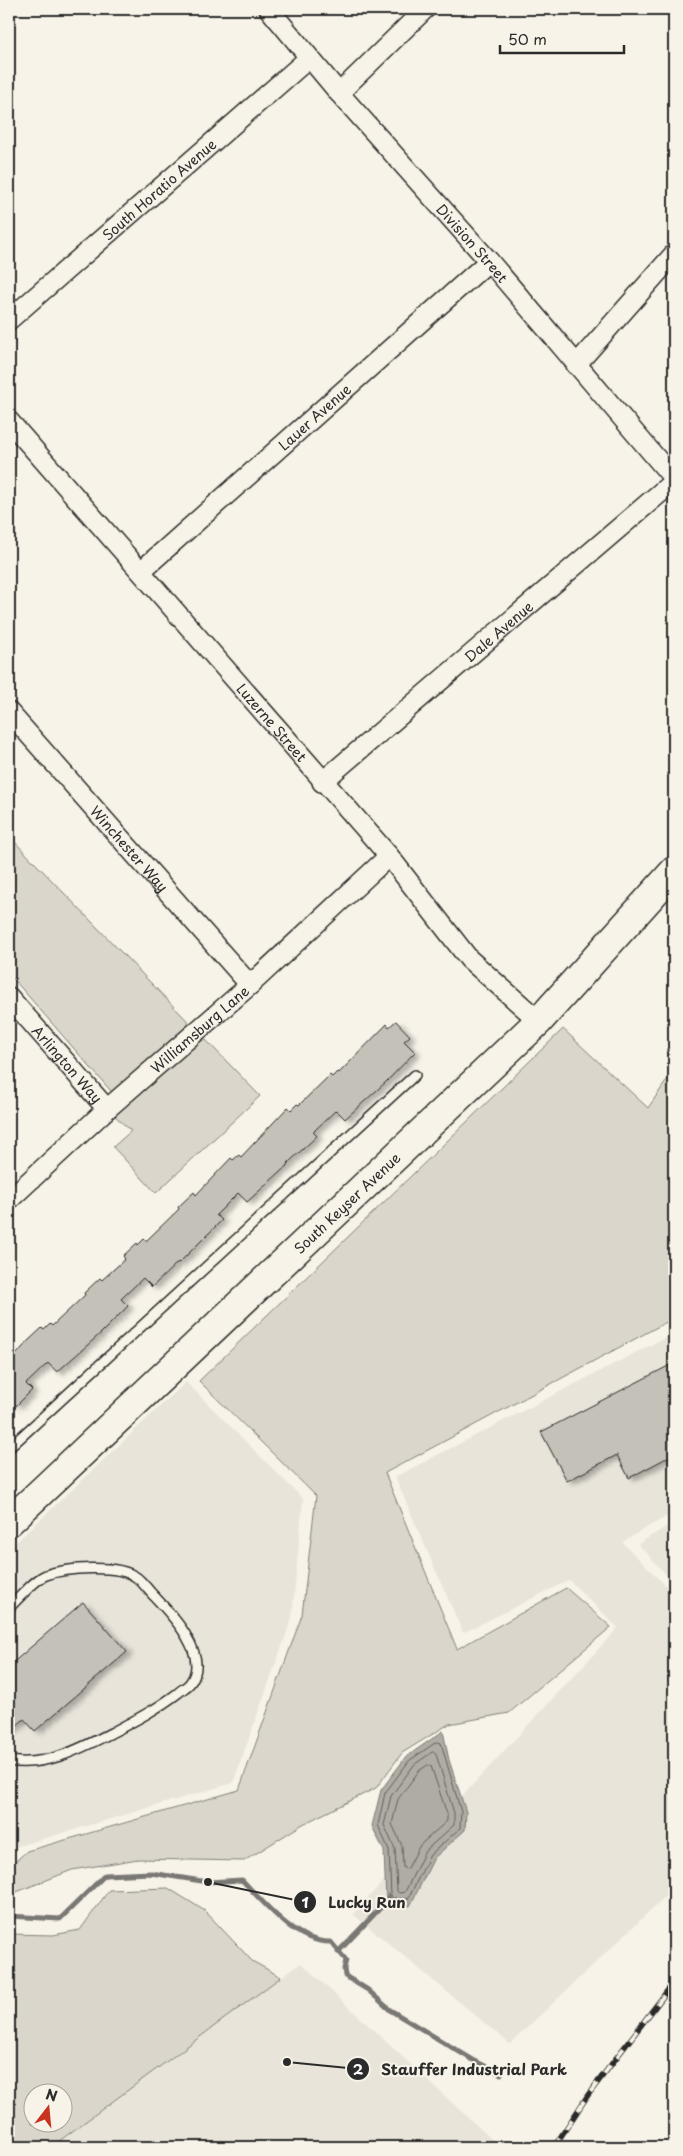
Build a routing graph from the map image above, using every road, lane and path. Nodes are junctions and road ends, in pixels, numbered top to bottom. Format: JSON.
{"nodes":[{"id":1,"x":269,"y":9,"type":"edge"},
{"id":2,"x":425,"y":9,"type":"edge"},
{"id":3,"x":309,"y":58,"type":"junction"},
{"id":4,"x":339,"y":93,"type":"junction"},
{"id":5,"x":674,"y":254,"type":"edge"},
{"id":6,"x":489,"y":261,"type":"junction"},
{"id":7,"x":9,"y":320,"type":"edge"},
{"id":8,"x":576,"y":365,"type":"junction"},
{"id":9,"x":9,"y":421,"type":"edge"},
{"id":10,"x":674,"y":480,"type":"edge"},
{"id":11,"x":141,"y":571,"type":"junction"},
{"id":12,"x":9,"y":712,"type":"edge"},
{"id":13,"x":322,"y":782,"type":"junction"},
{"id":14,"x":389,"y":856,"type":"junction"},
{"id":15,"x":674,"y":871,"type":"edge"},
{"id":16,"x":250,"y":985,"type":"junction"},
{"id":17,"x":9,"y":997,"type":"edge"},
{"id":18,"x":539,"y":1021,"type":"junction"},
{"id":19,"x":415,"y":1075,"type":"dead end"},
{"id":20,"x":107,"y":1109,"type":"junction"},
{"id":21,"x":9,"y":1200,"type":"edge"},
{"id":22,"x":9,"y":1448,"type":"edge"},
{"id":23,"x":9,"y":1522,"type":"edge"},
{"id":24,"x":9,"y":1608,"type":"edge"},
{"id":25,"x":9,"y":1761,"type":"edge"}],
"edges":[{"from":1,"to":3,"type":"street","name":"Division Street"},
{"from":2,"to":4,"type":"street"},
{"from":3,"to":4,"type":"street","name":"Division Street"},
{"from":3,"to":7,"type":"street","name":"South Horatio Avenue"},
{"from":4,"to":6,"type":"street","name":"Division Street"},
{"from":5,"to":8,"type":"street"},
{"from":6,"to":8,"type":"street","name":"Division Street"},
{"from":6,"to":11,"type":"street","name":"Lauer Avenue"},
{"from":8,"to":10,"type":"street","name":"Division Street"},
{"from":9,"to":11,"type":"street","name":"Luzerne Street"},
{"from":10,"to":13,"type":"street","name":"Dale Avenue"},
{"from":11,"to":13,"type":"street","name":"Luzerne Street"},
{"from":12,"to":16,"type":"street","name":"Winchester Way"},
{"from":13,"to":14,"type":"street","name":"Luzerne Street"},
{"from":14,"to":16,"type":"street","name":"Williamsburg Lane"},
{"from":14,"to":18,"type":"street","name":"Luzerne Street"},
{"from":15,"to":18,"type":"main road","name":"South Keyser Avenue"},
{"from":16,"to":20,"type":"street","name":"Williamsburg Lane"},
{"from":17,"to":20,"type":"street","name":"Arlington Way"},
{"from":18,"to":23,"type":"main road","name":"South Keyser Avenue"},
{"from":19,"to":22,"type":"lane"},
{"from":20,"to":21,"type":"street","name":"Williamsburg Lane"},
{"from":24,"to":25,"type":"lane"}]}
